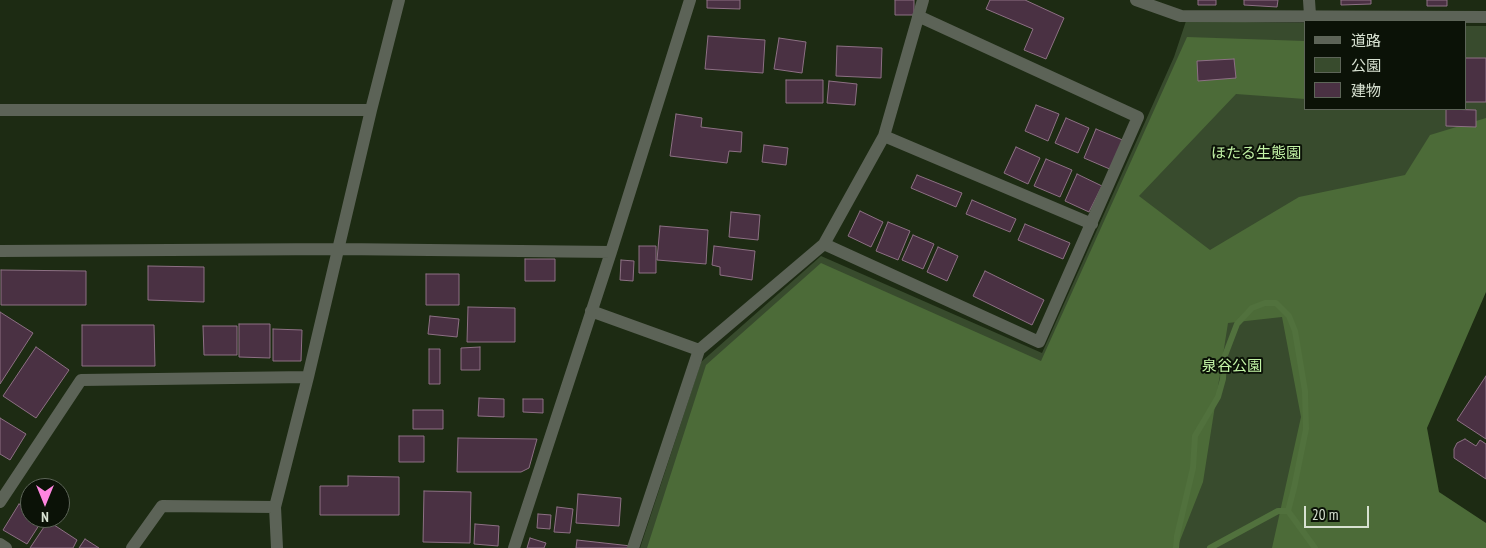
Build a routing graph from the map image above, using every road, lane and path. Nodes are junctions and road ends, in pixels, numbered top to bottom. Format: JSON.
{"nodes":[{"id":1,"x":399,"y":0,"type":"edge"},
{"id":2,"x":690,"y":0,"type":"edge"},
{"id":3,"x":923,"y":0,"type":"edge"},
{"id":4,"x":1136,"y":0,"type":"edge"},
{"id":5,"x":1309,"y":0,"type":"edge"},
{"id":6,"x":1310,"y":15,"type":"junction"},
{"id":7,"x":918,"y":16,"type":"junction"},
{"id":8,"x":1486,"y":17,"type":"edge"},
{"id":9,"x":0,"y":110,"type":"edge"},
{"id":10,"x":371,"y":110,"type":"junction"},
{"id":11,"x":884,"y":136,"type":"junction"},
{"id":12,"x":1092,"y":224,"type":"junction"},
{"id":13,"x":824,"y":244,"type":"junction"},
{"id":14,"x":339,"y":249,"type":"junction"},
{"id":15,"x":0,"y":251,"type":"edge"},
{"id":16,"x":610,"y":252,"type":"junction"},
{"id":17,"x":591,"y":310,"type":"junction"},
{"id":18,"x":699,"y":350,"type":"junction"},
{"id":19,"x":308,"y":377,"type":"junction"},
{"id":20,"x":0,"y":502,"type":"edge"},
{"id":21,"x":275,"y":507,"type":"junction"},
{"id":22,"x":0,"y":544,"type":"edge"},
{"id":23,"x":6,"y":548,"type":"edge"},
{"id":24,"x":132,"y":548,"type":"edge"},
{"id":25,"x":277,"y":548,"type":"edge"},
{"id":26,"x":514,"y":548,"type":"edge"},
{"id":27,"x":633,"y":548,"type":"edge"}],
"edges":[{"from":1,"to":10,"type":"street"},
{"from":2,"to":16,"type":"street"},
{"from":3,"to":7,"type":"street"},
{"from":4,"to":6,"type":"street"},
{"from":5,"to":6,"type":"street"},
{"from":6,"to":8,"type":"street"},
{"from":7,"to":11,"type":"street"},
{"from":7,"to":12,"type":"street"},
{"from":9,"to":10,"type":"street"},
{"from":10,"to":14,"type":"street"},
{"from":11,"to":12,"type":"street"},
{"from":11,"to":13,"type":"street"},
{"from":12,"to":13,"type":"street"},
{"from":13,"to":18,"type":"street"},
{"from":14,"to":15,"type":"street"},
{"from":14,"to":16,"type":"street"},
{"from":14,"to":19,"type":"street"},
{"from":16,"to":17,"type":"street"},
{"from":17,"to":18,"type":"street"},
{"from":17,"to":26,"type":"street"},
{"from":18,"to":27,"type":"street"},
{"from":19,"to":20,"type":"street"},
{"from":19,"to":21,"type":"street"},
{"from":21,"to":24,"type":"street"},
{"from":21,"to":25,"type":"street"},
{"from":22,"to":23,"type":"street"}]}
